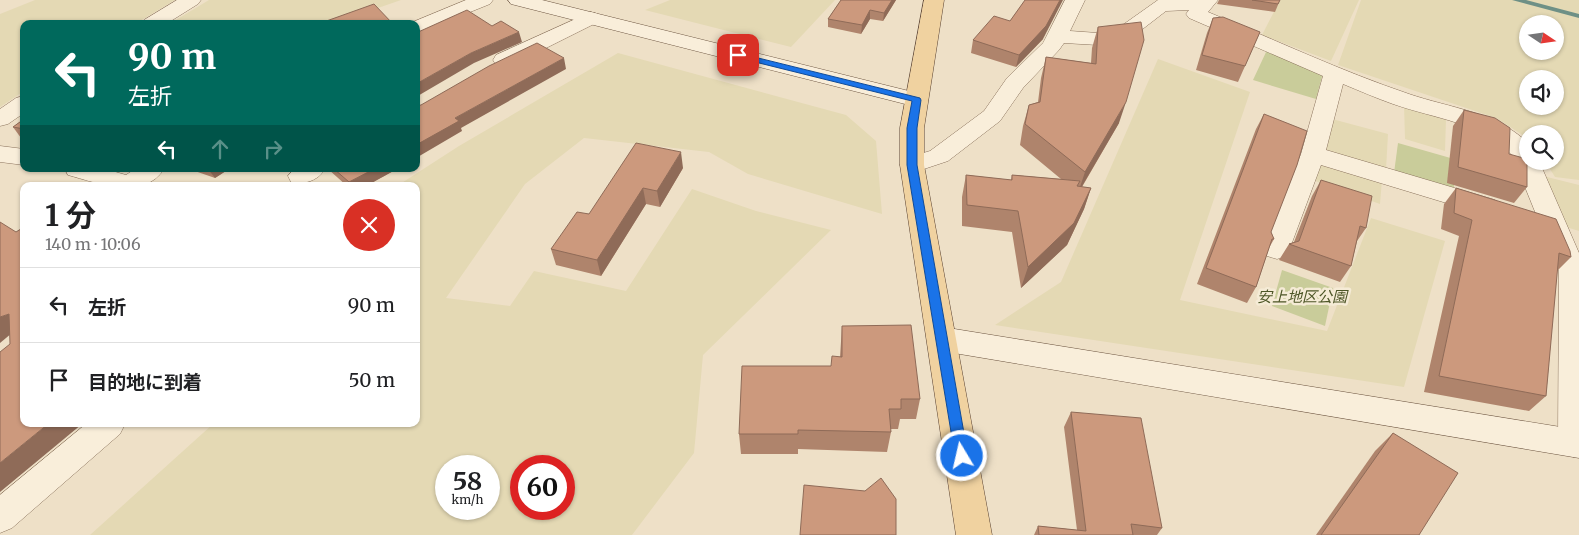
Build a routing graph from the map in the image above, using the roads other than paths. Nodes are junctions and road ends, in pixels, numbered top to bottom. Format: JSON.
{"nodes":[{"id":1,"x":191,"y":0,"type":"edge"},
{"id":2,"x":483,"y":0,"type":"edge"},
{"id":3,"x":518,"y":0,"type":"edge"},
{"id":4,"x":934,"y":0,"type":"edge"},
{"id":5,"x":1075,"y":0,"type":"edge"},
{"id":6,"x":1207,"y":3,"type":"edge"},
{"id":7,"x":590,"y":18,"type":"junction"},
{"id":8,"x":158,"y":20,"type":"edge"},
{"id":9,"x":420,"y":25,"type":"edge"},
{"id":10,"x":1057,"y":36,"type":"junction"},
{"id":11,"x":483,"y":70,"type":"edge"},
{"id":12,"x":1335,"y":73,"type":"junction"},
{"id":13,"x":917,"y":100,"type":"junction"},
{"id":14,"x":20,"y":106,"type":"edge"},
{"id":15,"x":0,"y":119,"type":"edge"},
{"id":16,"x":0,"y":154,"type":"edge"},
{"id":17,"x":1312,"y":154,"type":"junction"},
{"id":18,"x":20,"y":156,"type":"edge"},
{"id":19,"x":912,"y":165,"type":"junction"},
{"id":20,"x":87,"y":172,"type":"edge"},
{"id":21,"x":148,"y":172,"type":"edge"},
{"id":22,"x":120,"y":182,"type":"edge"},
{"id":23,"x":134,"y":182,"type":"edge"},
{"id":24,"x":1554,"y":226,"type":"junction"},
{"id":25,"x":1277,"y":249,"type":"dead end"},
{"id":26,"x":942,"y":339,"type":"junction"},
{"id":27,"x":105,"y":427,"type":"edge"},
{"id":28,"x":1576,"y":443,"type":"edge"},
{"id":29,"x":0,"y":517,"type":"edge"},
{"id":30,"x":974,"y":535,"type":"edge"}],
"edges":[{"from":1,"to":8,"type":"street"},
{"from":2,"to":9,"type":"street"},
{"from":3,"to":7,"type":"street"},
{"from":4,"to":13,"type":"main road"},
{"from":5,"to":10,"type":"street"},
{"from":6,"to":10,"type":"street"},
{"from":6,"to":12,"type":"street"},
{"from":7,"to":11,"type":"street"},
{"from":7,"to":13,"type":"street"},
{"from":10,"to":19,"type":"street"},
{"from":12,"to":17,"type":"street"},
{"from":12,"to":24,"type":"street"},
{"from":13,"to":19,"type":"main road"},
{"from":14,"to":15,"type":"street"},
{"from":16,"to":18,"type":"street"},
{"from":17,"to":24,"type":"street"},
{"from":17,"to":25,"type":"street"},
{"from":19,"to":26,"type":"main road"},
{"from":20,"to":22,"type":"street"},
{"from":21,"to":23,"type":"street"},
{"from":24,"to":28,"type":"street"},
{"from":26,"to":28,"type":"street"},
{"from":26,"to":30,"type":"main road"},
{"from":27,"to":29,"type":"street"}]}
